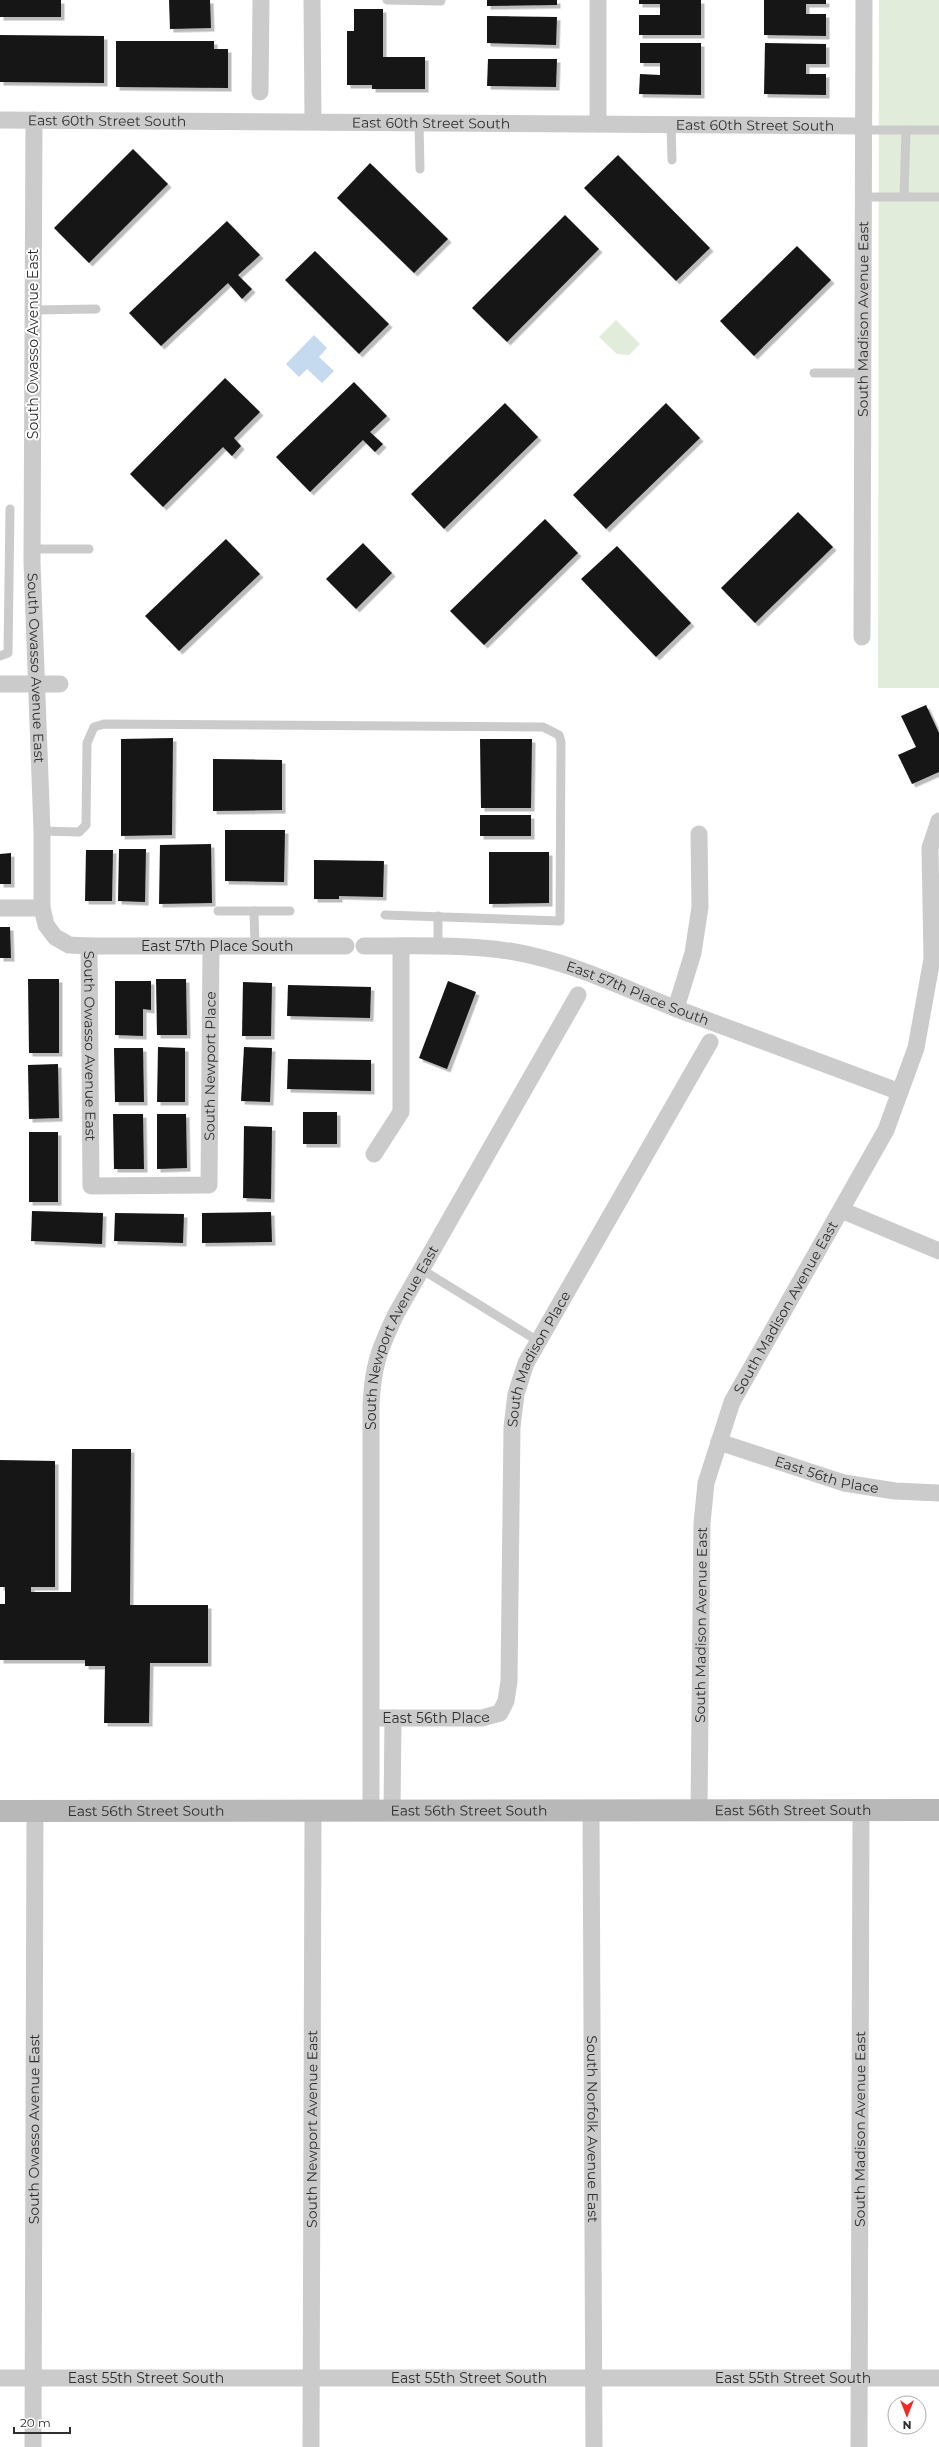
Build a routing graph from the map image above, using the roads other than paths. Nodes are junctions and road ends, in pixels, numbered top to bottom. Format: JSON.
{"nodes":[{"id":1,"x":261,"y":0,"type":"edge"},
{"id":2,"x":312,"y":0,"type":"edge"},
{"id":3,"x":387,"y":0,"type":"edge"},
{"id":4,"x":598,"y":0,"type":"edge"},
{"id":5,"x":864,"y":0,"type":"edge"},
{"id":6,"x":441,"y":1,"type":"dead end"},
{"id":7,"x":260,"y":92,"type":"dead end"},
{"id":8,"x":0,"y":120,"type":"edge"},
{"id":9,"x":34,"y":120,"type":"junction"},
{"id":10,"x":313,"y":121,"type":"junction"},
{"id":11,"x":419,"y":122,"type":"junction"},
{"id":12,"x":598,"y":124,"type":"junction"},
{"id":13,"x":671,"y":124,"type":"junction"},
{"id":14,"x":863,"y":128,"type":"junction"},
{"id":15,"x":906,"y":130,"type":"junction"},
{"id":16,"x":939,"y":130,"type":"edge"},
{"id":17,"x":672,"y":160,"type":"dead end"},
{"id":18,"x":420,"y":169,"type":"dead end"},
{"id":19,"x":863,"y":197,"type":"junction"},
{"id":20,"x":904,"y":197,"type":"junction"},
{"id":21,"x":939,"y":197,"type":"edge"},
{"id":22,"x":96,"y":309,"type":"dead end"},
{"id":23,"x":33,"y":310,"type":"junction"},
{"id":24,"x":814,"y":373,"type":"dead end"},
{"id":25,"x":863,"y":373,"type":"junction"},
{"id":26,"x":10,"y":509,"type":"dead end"},
{"id":27,"x":32,"y":549,"type":"junction"},
{"id":28,"x":89,"y":549,"type":"dead end"},
{"id":29,"x":5,"y":563,"type":"edge"},
{"id":30,"x":862,"y":637,"type":"dead end"},
{"id":31,"x":0,"y":656,"type":"edge"},
{"id":32,"x":0,"y":684,"type":"edge"},
{"id":33,"x":36,"y":684,"type":"junction"},
{"id":34,"x":60,"y":684,"type":"dead end"},
{"id":35,"x":939,"y":821,"type":"edge"},
{"id":36,"x":42,"y":831,"type":"junction"},
{"id":37,"x":700,"y":834,"type":"dead end"},
{"id":38,"x":0,"y":908,"type":"edge"},
{"id":39,"x":42,"y":908,"type":"junction"},
{"id":40,"x":218,"y":911,"type":"dead end"},
{"id":41,"x":254,"y":911,"type":"junction"},
{"id":42,"x":290,"y":911,"type":"dead end"},
{"id":43,"x":385,"y":915,"type":"dead end"},
{"id":44,"x":438,"y":916,"type":"junction"},
{"id":45,"x":89,"y":946,"type":"junction"},
{"id":46,"x":255,"y":946,"type":"junction"},
{"id":47,"x":346,"y":946,"type":"dead end"},
{"id":48,"x":364,"y":946,"type":"dead end"},
{"id":49,"x":401,"y":946,"type":"junction"},
{"id":50,"x":438,"y":946,"type":"junction"},
{"id":51,"x":211,"y":947,"type":"junction"},
{"id":52,"x":578,"y":995,"type":"dead end"},
{"id":53,"x":932,"y":1004,"type":"edge"},
{"id":54,"x":676,"y":1008,"type":"junction"},
{"id":55,"x":710,"y":1042,"type":"dead end"},
{"id":56,"x":900,"y":1092,"type":"junction"},
{"id":57,"x":374,"y":1154,"type":"dead end"},
{"id":58,"x":209,"y":1185,"type":"joint"},
{"id":59,"x":841,"y":1210,"type":"junction"},
{"id":60,"x":939,"y":1251,"type":"edge"},
{"id":61,"x":421,"y":1269,"type":"junction"},
{"id":62,"x":538,"y":1341,"type":"junction"},
{"id":63,"x":719,"y":1442,"type":"junction"},
{"id":64,"x":939,"y":1493,"type":"edge"},
{"id":65,"x":500,"y":1713,"type":"joint"},
{"id":66,"x":372,"y":1718,"type":"junction"},
{"id":67,"x":393,"y":1718,"type":"junction"},
{"id":68,"x":699,"y":1810,"type":"junction"},
{"id":69,"x":861,"y":1810,"type":"junction"},
{"id":70,"x":939,"y":1810,"type":"edge"},
{"id":71,"x":0,"y":1811,"type":"edge"},
{"id":72,"x":35,"y":1811,"type":"junction"},
{"id":73,"x":314,"y":1811,"type":"junction"},
{"id":74,"x":382,"y":1811,"type":"junction"},
{"id":75,"x":591,"y":1811,"type":"junction"},
{"id":76,"x":312,"y":2377,"type":"junction"},
{"id":77,"x":0,"y":2378,"type":"edge"},
{"id":78,"x":33,"y":2378,"type":"junction"},
{"id":79,"x":594,"y":2378,"type":"junction"},
{"id":80,"x":860,"y":2378,"type":"junction"},
{"id":81,"x":939,"y":2378,"type":"edge"},
{"id":82,"x":33,"y":2447,"type":"edge"},
{"id":83,"x":311,"y":2447,"type":"edge"},
{"id":84,"x":594,"y":2447,"type":"edge"},
{"id":85,"x":859,"y":2447,"type":"edge"}],
"edges":[{"from":1,"to":7,"type":"street"},
{"from":2,"to":10,"type":"street"},
{"from":3,"to":6,"type":"lane"},
{"from":4,"to":12,"type":"street"},
{"from":5,"to":14,"type":"street","name":"South Madison Avenue East"},
{"from":8,"to":9,"type":"street","name":"East 60th Street South"},
{"from":9,"to":10,"type":"street","name":"East 60th Street South"},
{"from":9,"to":23,"type":"street","name":"South Owasso Avenue East"},
{"from":10,"to":11,"type":"street","name":"East 60th Street South"},
{"from":11,"to":12,"type":"street","name":"East 60th Street South"},
{"from":11,"to":18,"type":"lane"},
{"from":12,"to":13,"type":"street","name":"East 60th Street South"},
{"from":13,"to":14,"type":"street","name":"East 60th Street South"},
{"from":13,"to":17,"type":"lane"},
{"from":14,"to":15,"type":"lane"},
{"from":14,"to":19,"type":"street","name":"South Madison Avenue East"},
{"from":15,"to":16,"type":"lane"},
{"from":15,"to":20,"type":"lane"},
{"from":19,"to":20,"type":"lane"},
{"from":19,"to":25,"type":"street","name":"South Madison Avenue East"},
{"from":20,"to":21,"type":"lane"},
{"from":22,"to":23,"type":"lane"},
{"from":23,"to":27,"type":"street","name":"South Owasso Avenue East"},
{"from":24,"to":25,"type":"lane"},
{"from":25,"to":30,"type":"street","name":"South Madison Avenue East"},
{"from":26,"to":29,"type":"lane"},
{"from":27,"to":28,"type":"lane"},
{"from":27,"to":33,"type":"street","name":"South Owasso Avenue East"},
{"from":29,"to":31,"type":"lane"},
{"from":32,"to":33,"type":"street"},
{"from":33,"to":34,"type":"street"},
{"from":33,"to":36,"type":"street","name":"South Owasso Avenue East"},
{"from":35,"to":53,"type":"street","name":"South Madison Avenue East"},
{"from":36,"to":39,"type":"street","name":"South Owasso Avenue East"},
{"from":36,"to":44,"type":"lane"},
{"from":37,"to":54,"type":"street"},
{"from":38,"to":39,"type":"street"},
{"from":39,"to":45,"type":"street","name":"South Owasso Avenue East"},
{"from":40,"to":41,"type":"lane"},
{"from":41,"to":42,"type":"lane"},
{"from":41,"to":46,"type":"lane"},
{"from":43,"to":44,"type":"lane"},
{"from":44,"to":50,"type":"lane"},
{"from":45,"to":51,"type":"street","name":"East 57th Place South"},
{"from":45,"to":58,"type":"street","name":"South Owasso Avenue East"},
{"from":46,"to":47,"type":"street","name":"East 57th Place South"},
{"from":46,"to":51,"type":"street","name":"East 57th Place South"},
{"from":48,"to":49,"type":"street","name":"East 57th Place South"},
{"from":49,"to":50,"type":"street","name":"East 57th Place South"},
{"from":49,"to":57,"type":"street"},
{"from":50,"to":54,"type":"street","name":"East 57th Place South"},
{"from":51,"to":58,"type":"street","name":"South Newport Place"},
{"from":52,"to":61,"type":"street","name":"South Newport Avenue East"},
{"from":53,"to":56,"type":"street","name":"South Madison Avenue East"},
{"from":54,"to":56,"type":"street","name":"East 57th Place South"},
{"from":55,"to":62,"type":"street","name":"South Madison Place"},
{"from":56,"to":59,"type":"street","name":"South Madison Avenue East"},
{"from":59,"to":60,"type":"street"},
{"from":59,"to":63,"type":"street","name":"South Madison Avenue East"},
{"from":61,"to":62,"type":"lane"},
{"from":61,"to":66,"type":"street","name":"South Newport Avenue East"},
{"from":62,"to":65,"type":"street","name":"South Madison Place"},
{"from":63,"to":64,"type":"street","name":"East 56th Place"},
{"from":63,"to":68,"type":"street","name":"South Madison Avenue East"},
{"from":65,"to":67,"type":"street","name":"East 56th Place"},
{"from":66,"to":67,"type":"street","name":"East 56th Place"},
{"from":66,"to":74,"type":"street","name":"South Newport Avenue East"},
{"from":67,"to":74,"type":"street"},
{"from":68,"to":69,"type":"street","name":"East 56th Street South"},
{"from":68,"to":75,"type":"street","name":"East 56th Street South"},
{"from":69,"to":70,"type":"street","name":"East 56th Street South"},
{"from":69,"to":80,"type":"street","name":"South Madison Avenue East"},
{"from":71,"to":72,"type":"street","name":"East 56th Street South"},
{"from":72,"to":73,"type":"street","name":"East 56th Street South"},
{"from":72,"to":78,"type":"street","name":"South Owasso Avenue East"},
{"from":73,"to":74,"type":"street","name":"East 56th Street South"},
{"from":73,"to":76,"type":"street","name":"South Newport Avenue East"},
{"from":74,"to":75,"type":"street","name":"East 56th Street South"},
{"from":75,"to":79,"type":"street","name":"South Norfolk Avenue East"},
{"from":76,"to":78,"type":"street","name":"East 55th Street South"},
{"from":76,"to":79,"type":"street","name":"East 55th Street South"},
{"from":76,"to":83,"type":"street","name":"South Newport Avenue East"},
{"from":77,"to":78,"type":"street","name":"East 55th Street South"},
{"from":78,"to":82,"type":"street","name":"South Owasso Avenue East"},
{"from":79,"to":80,"type":"street","name":"East 55th Street South"},
{"from":79,"to":84,"type":"street","name":"South Norfolk Avenue East"},
{"from":80,"to":81,"type":"street","name":"East 55th Street South"},
{"from":80,"to":85,"type":"street","name":"South Madison Avenue East"}]}
